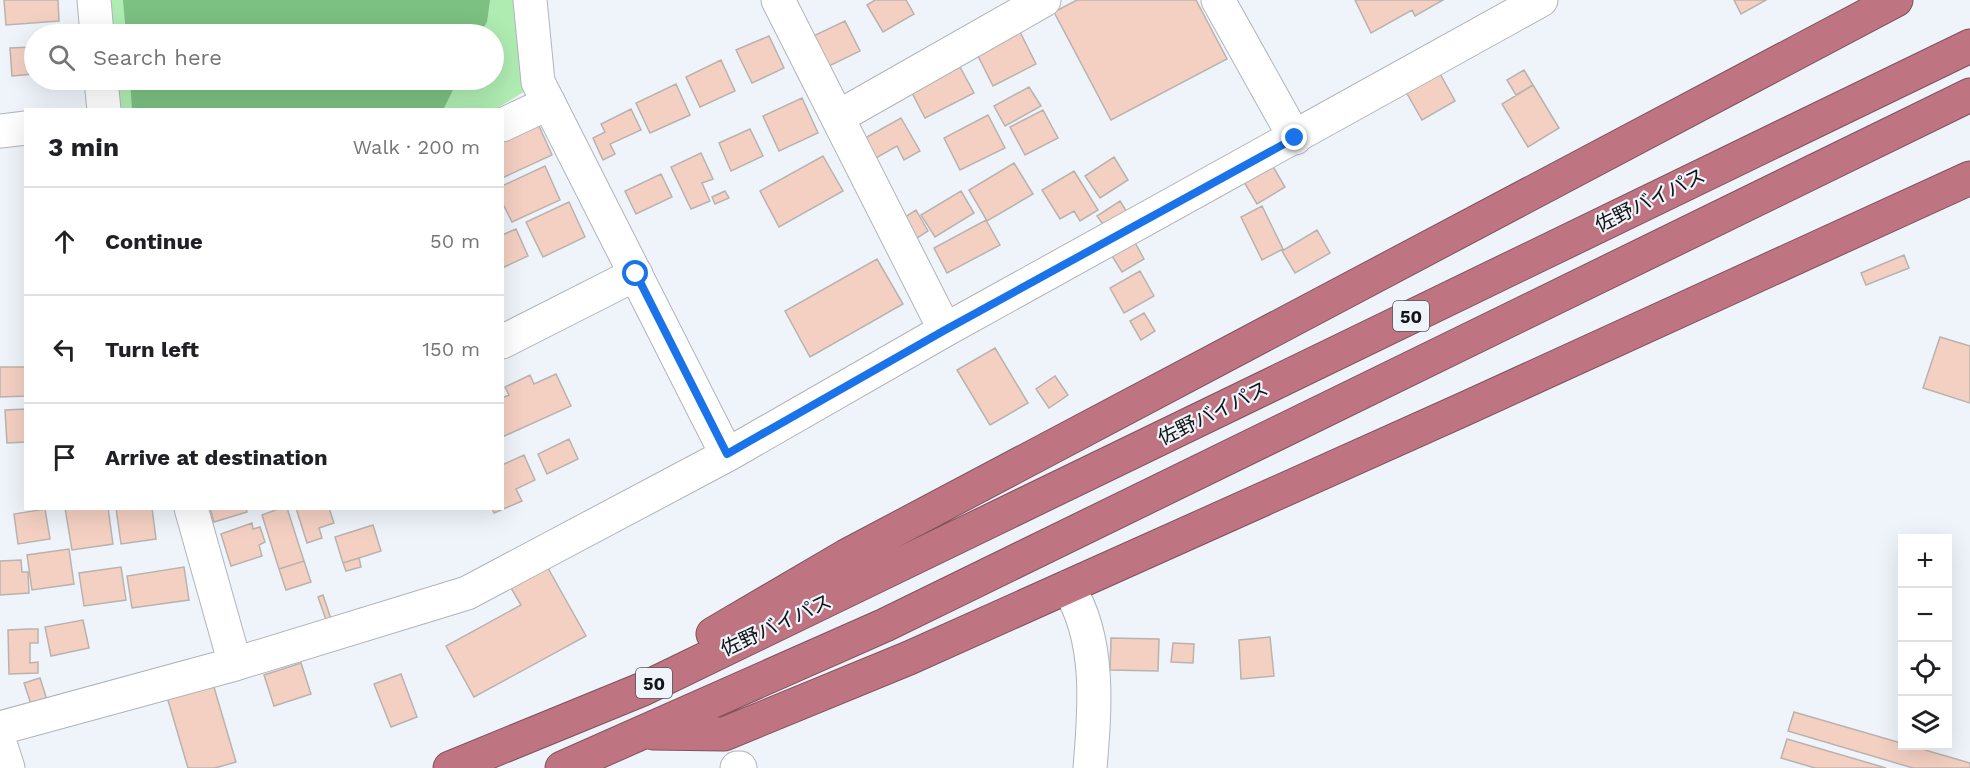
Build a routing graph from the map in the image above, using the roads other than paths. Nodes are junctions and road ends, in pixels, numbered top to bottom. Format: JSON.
{"nodes":[{"id":1,"x":94,"y":0,"type":"edge"},
{"id":2,"x":530,"y":0,"type":"edge"},
{"id":3,"x":778,"y":0,"type":"edge"},
{"id":4,"x":1044,"y":0,"type":"edge"},
{"id":5,"x":1218,"y":0,"type":"edge"},
{"id":6,"x":1541,"y":0,"type":"edge"},
{"id":7,"x":1896,"y":0,"type":"edge"},
{"id":8,"x":96,"y":24,"type":"edge"},
{"id":9,"x":1970,"y":46,"type":"edge"},
{"id":10,"x":102,"y":90,"type":"edge"},
{"id":11,"x":1970,"y":95,"type":"edge"},
{"id":12,"x":549,"y":103,"type":"junction"},
{"id":13,"x":104,"y":108,"type":"edge"},
{"id":14,"x":838,"y":117,"type":"junction"},
{"id":15,"x":504,"y":124,"type":"edge"},
{"id":16,"x":24,"y":128,"type":"edge"},
{"id":17,"x":0,"y":131,"type":"edge"},
{"id":18,"x":1295,"y":138,"type":"junction"},
{"id":19,"x":1970,"y":178,"type":"edge"},
{"id":20,"x":636,"y":274,"type":"junction"},
{"id":21,"x":945,"y":330,"type":"junction"},
{"id":22,"x":504,"y":341,"type":"edge"},
{"id":23,"x":727,"y":454,"type":"junction"},
{"id":24,"x":192,"y":510,"type":"edge"},
{"id":25,"x":1068,"y":587,"type":"junction"},
{"id":26,"x":235,"y":664,"type":"junction"},
{"id":27,"x":643,"y":689,"type":"junction"},
{"id":28,"x":0,"y":728,"type":"edge"},
{"id":29,"x":643,"y":733,"type":"junction"},
{"id":30,"x":0,"y":743,"type":"edge"},
{"id":31,"x":8,"y":768,"type":"edge"},
{"id":32,"x":450,"y":768,"type":"edge"},
{"id":33,"x":562,"y":768,"type":"edge"},
{"id":34,"x":1090,"y":768,"type":"edge"}],
"edges":[{"from":1,"to":8,"type":"street"},
{"from":2,"to":12,"type":"street"},
{"from":3,"to":14,"type":"street"},
{"from":4,"to":14,"type":"street"},
{"from":5,"to":18,"type":"street"},
{"from":6,"to":18,"type":"street"},
{"from":7,"to":27,"type":"highway"},
{"from":9,"to":27,"type":"highway","name":"佐野バイパス","number":"50"},
{"from":10,"to":13,"type":"street"},
{"from":11,"to":29,"type":"highway","number":"50"},
{"from":12,"to":15,"type":"street"},
{"from":12,"to":20,"type":"street"},
{"from":14,"to":21,"type":"street"},
{"from":16,"to":17,"type":"street"},
{"from":18,"to":21,"type":"street"},
{"from":19,"to":25,"type":"highway"},
{"from":20,"to":22,"type":"street"},
{"from":20,"to":23,"type":"street"},
{"from":21,"to":23,"type":"street"},
{"from":23,"to":26,"type":"street"},
{"from":24,"to":26,"type":"street"},
{"from":25,"to":29,"type":"highway"},
{"from":25,"to":34,"type":"street"},
{"from":26,"to":28,"type":"street"},
{"from":27,"to":32,"type":"highway","name":"佐野バイパス","number":"50"},
{"from":29,"to":33,"type":"highway","number":"50"},
{"from":30,"to":31,"type":"street"}]}
